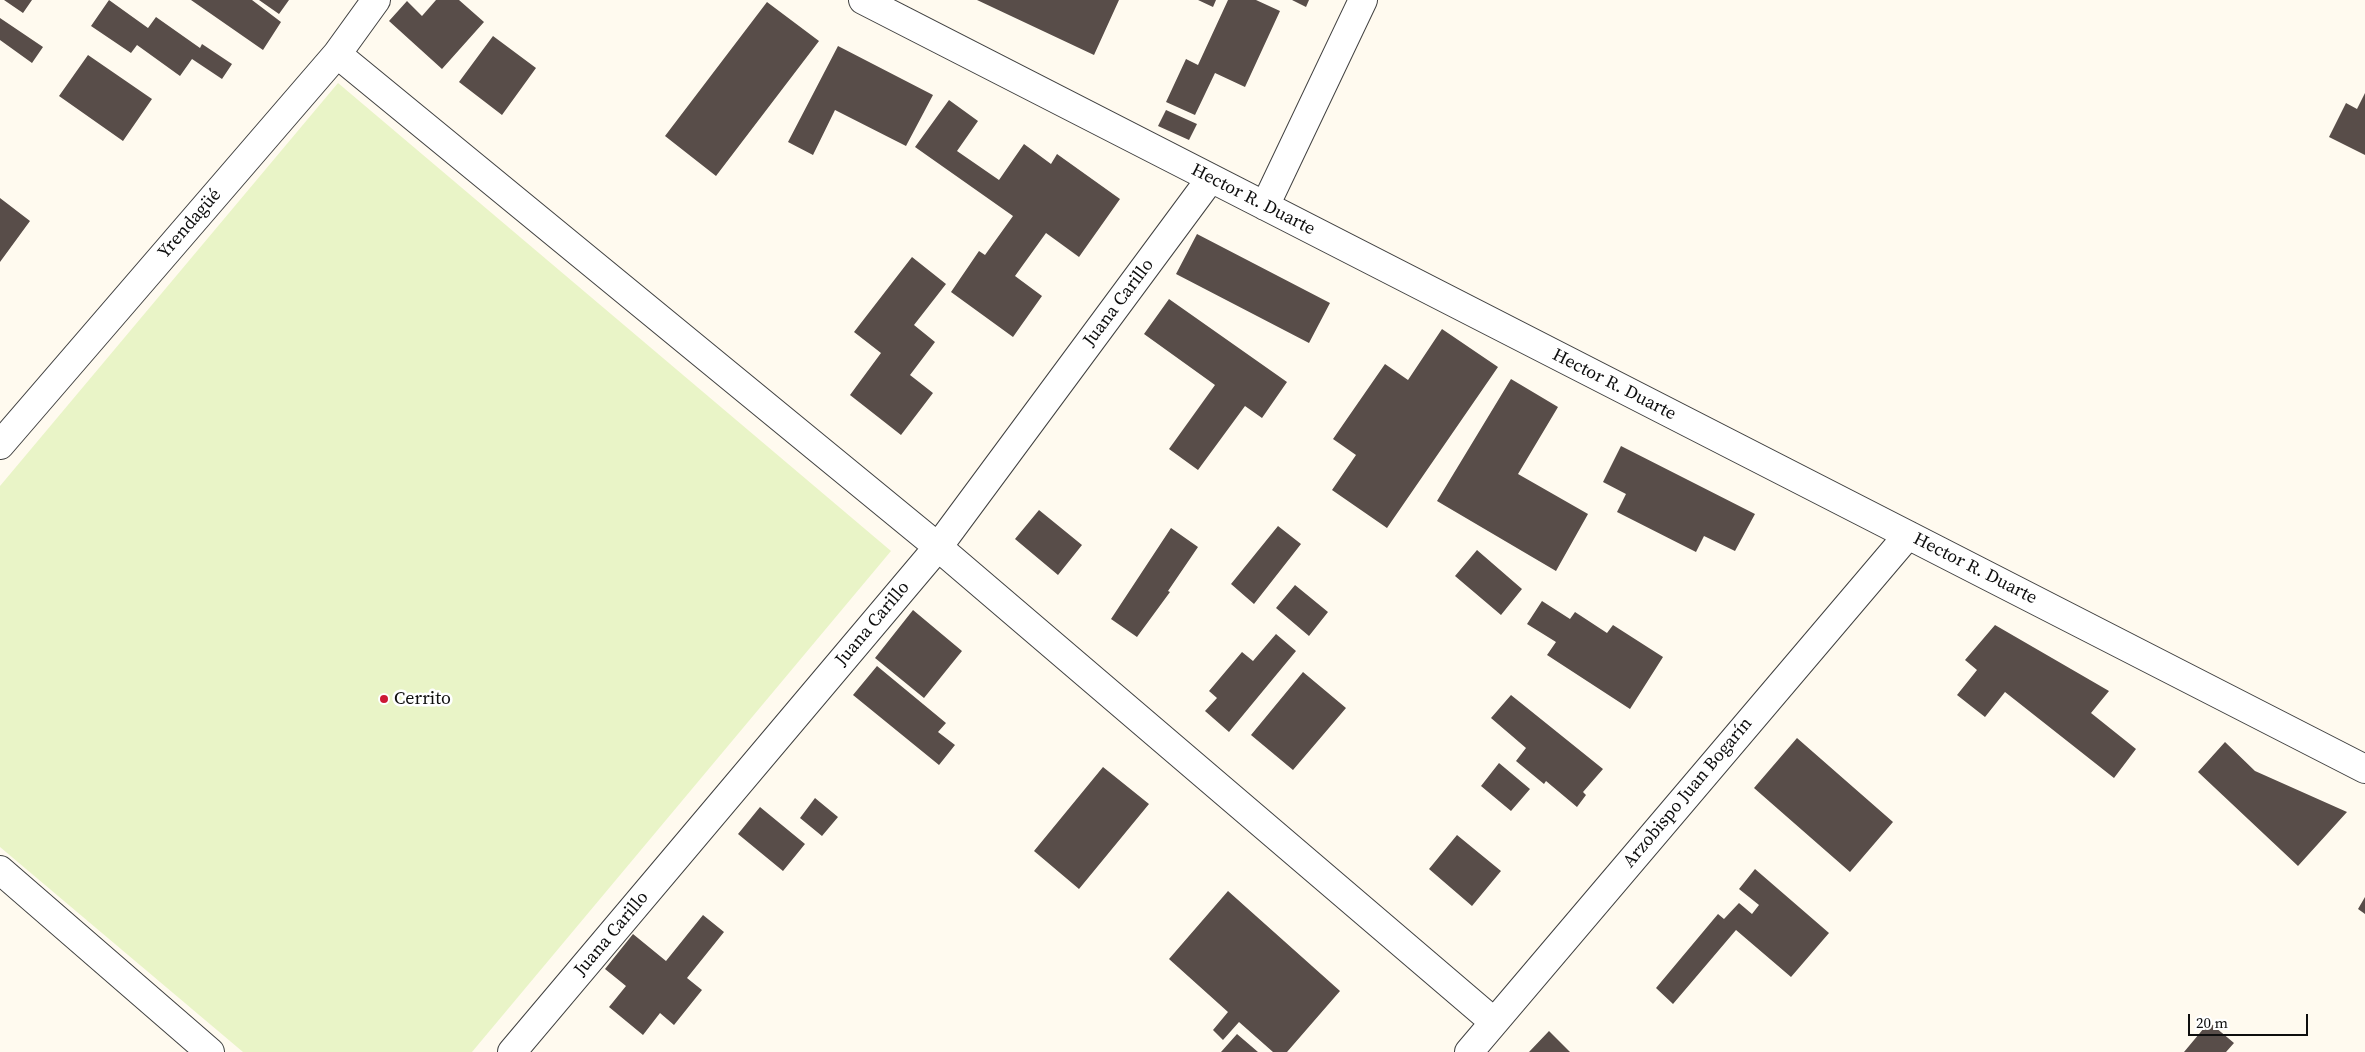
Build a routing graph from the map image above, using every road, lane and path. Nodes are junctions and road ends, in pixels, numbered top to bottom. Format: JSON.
{"nodes":[{"id":1,"x":376,"y":0,"type":"edge"},
{"id":2,"x":1363,"y":0,"type":"edge"},
{"id":3,"x":870,"y":2,"type":"edge"},
{"id":4,"x":337,"y":54,"type":"junction"},
{"id":5,"x":1211,"y":178,"type":"junction"},
{"id":6,"x":1265,"y":206,"type":"junction"},
{"id":7,"x":0,"y":445,"type":"edge"},
{"id":8,"x":1908,"y":535,"type":"junction"},
{"id":9,"x":938,"y":547,"type":"junction"},
{"id":10,"x":2365,"y":769,"type":"edge"},
{"id":11,"x":0,"y":870,"type":"edge"},
{"id":12,"x":1494,"y":1022,"type":"junction"},
{"id":13,"x":210,"y":1052,"type":"edge"},
{"id":14,"x":512,"y":1052,"type":"edge"},
{"id":15,"x":1469,"y":1052,"type":"edge"}],
"edges":[{"from":1,"to":4,"type":"street","name":"Yrendagüé"},
{"from":2,"to":6,"type":"street"},
{"from":3,"to":5,"type":"street","name":"Hector R. Duarte"},
{"from":4,"to":7,"type":"street","name":"Yrendagüé"},
{"from":4,"to":9,"type":"street"},
{"from":5,"to":6,"type":"street","name":"Hector R. Duarte"},
{"from":5,"to":9,"type":"street","name":"Juana Carillo"},
{"from":6,"to":8,"type":"street","name":"Hector R. Duarte"},
{"from":8,"to":10,"type":"street","name":"Hector R. Duarte"},
{"from":8,"to":12,"type":"street","name":"Arzobispo Juan Bogarín"},
{"from":9,"to":12,"type":"street"},
{"from":9,"to":14,"type":"street","name":"Juana Carillo"},
{"from":11,"to":13,"type":"street"},
{"from":12,"to":15,"type":"street","name":"Arzobispo Juan Bogarín"}]}
